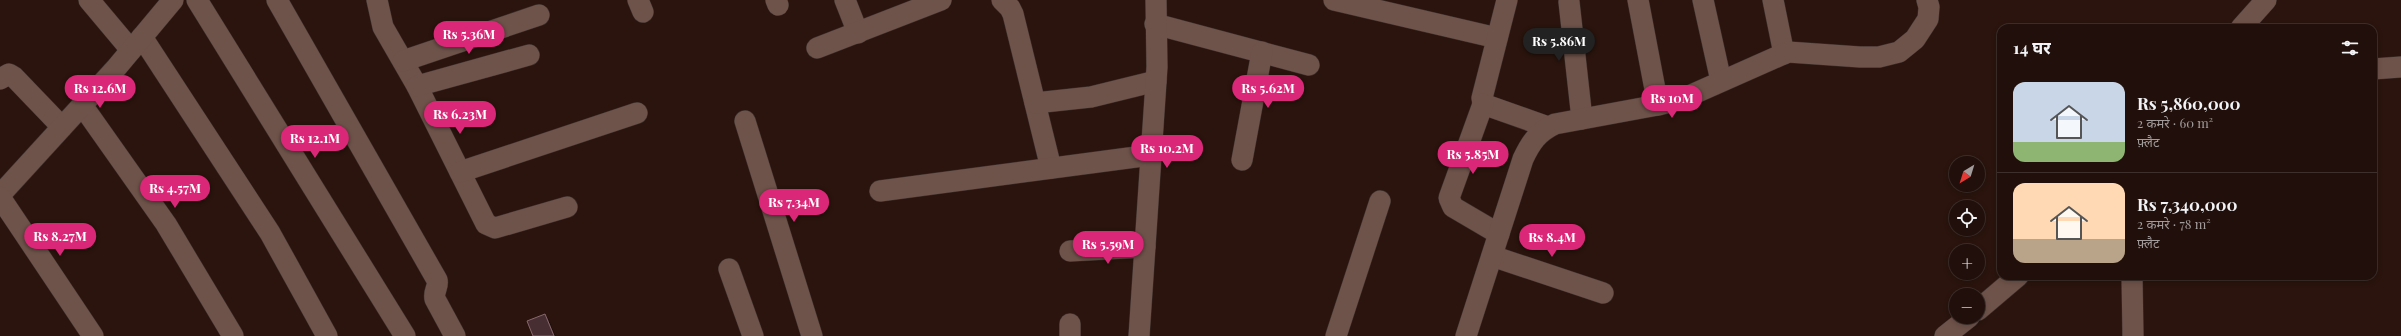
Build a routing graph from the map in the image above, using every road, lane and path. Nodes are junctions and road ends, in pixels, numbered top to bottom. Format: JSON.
{"nodes":[{"id":1,"x":89,"y":0,"type":"edge"},
{"id":2,"x":174,"y":0,"type":"edge"},
{"id":3,"x":197,"y":0,"type":"edge"},
{"id":4,"x":277,"y":0,"type":"edge"},
{"id":5,"x":377,"y":0,"type":"edge"},
{"id":6,"x":845,"y":0,"type":"edge"},
{"id":7,"x":941,"y":0,"type":"edge"},
{"id":8,"x":1156,"y":0,"type":"edge"},
{"id":9,"x":1334,"y":0,"type":"edge"},
{"id":10,"x":1507,"y":0,"type":"edge"},
{"id":11,"x":1638,"y":0,"type":"edge"},
{"id":12,"x":1703,"y":0,"type":"edge"},
{"id":13,"x":1773,"y":0,"type":"edge"},
{"id":14,"x":1927,"y":0,"type":"edge"},
{"id":15,"x":2266,"y":0,"type":"edge"},
{"id":16,"x":1004,"y":1,"type":"edge"},
{"id":17,"x":1569,"y":2,"type":"dead end"},
{"id":18,"x":539,"y":15,"type":"dead end"},
{"id":19,"x":1155,"y":24,"type":"junction"},
{"id":20,"x":2245,"y":24,"type":"edge"},
{"id":21,"x":858,"y":33,"type":"junction"},
{"id":22,"x":1497,"y":38,"type":"junction"},
{"id":23,"x":137,"y":43,"type":"junction"},
{"id":24,"x":817,"y":48,"type":"dead end"},
{"id":25,"x":1262,"y":52,"type":"junction"},
{"id":26,"x":1784,"y":54,"type":"junction"},
{"id":27,"x":529,"y":55,"type":"dead end"},
{"id":28,"x":403,"y":61,"type":"junction"},
{"id":29,"x":1310,"y":65,"type":"dead end"},
{"id":30,"x":2401,"y":67,"type":"edge"},
{"id":31,"x":2377,"y":69,"type":"edge"},
{"id":32,"x":0,"y":79,"type":"edge"},
{"id":33,"x":1156,"y":81,"type":"junction"},
{"id":34,"x":1721,"y":81,"type":"junction"},
{"id":35,"x":417,"y":86,"type":"junction"},
{"id":36,"x":1035,"y":103,"type":"junction"},
{"id":37,"x":1483,"y":104,"type":"junction"},
{"id":38,"x":82,"y":105,"type":"junction"},
{"id":39,"x":1658,"y":105,"type":"junction"},
{"id":40,"x":637,"y":113,"type":"dead end"},
{"id":41,"x":1582,"y":119,"type":"junction"},
{"id":42,"x":745,"y":120,"type":"dead end"},
{"id":43,"x":62,"y":127,"type":"junction"},
{"id":44,"x":1548,"y":127,"type":"junction"},
{"id":45,"x":1151,"y":155,"type":"junction"},
{"id":46,"x":1242,"y":160,"type":"dead end"},
{"id":47,"x":1051,"y":168,"type":"junction"},
{"id":48,"x":460,"y":172,"type":"junction"},
{"id":49,"x":880,"y":191,"type":"dead end"},
{"id":50,"x":0,"y":196,"type":"edge"},
{"id":51,"x":1380,"y":201,"type":"dead end"},
{"id":52,"x":567,"y":207,"type":"dead end"},
{"id":53,"x":1499,"y":234,"type":"junction"},
{"id":54,"x":1145,"y":247,"type":"junction"},
{"id":55,"x":1070,"y":251,"type":"dead end"},
{"id":56,"x":1492,"y":256,"type":"junction"},
{"id":57,"x":729,"y":269,"type":"dead end"},
{"id":58,"x":2013,"y":280,"type":"edge"},
{"id":59,"x":2132,"y":280,"type":"edge"},
{"id":60,"x":1603,"y":293,"type":"dead end"},
{"id":61,"x":1985,"y":304,"type":"edge"},
{"id":62,"x":1960,"y":324,"type":"edge"},
{"id":63,"x":93,"y":336,"type":"edge"},
{"id":64,"x":233,"y":336,"type":"edge"},
{"id":65,"x":327,"y":336,"type":"edge"},
{"id":66,"x":405,"y":336,"type":"edge"},
{"id":67,"x":455,"y":336,"type":"edge"},
{"id":68,"x":753,"y":336,"type":"edge"},
{"id":69,"x":812,"y":336,"type":"edge"},
{"id":70,"x":1139,"y":336,"type":"edge"},
{"id":71,"x":1336,"y":336,"type":"edge"},
{"id":72,"x":1466,"y":336,"type":"edge"},
{"id":73,"x":1945,"y":336,"type":"edge"},
{"id":74,"x":2133,"y":336,"type":"edge"}],
"edges":[{"from":1,"to":23,"type":"street"},
{"from":2,"to":23,"type":"street"},
{"from":3,"to":66,"type":"street"},
{"from":4,"to":67,"type":"street"},
{"from":5,"to":28,"type":"street"},
{"from":6,"to":21,"type":"street"},
{"from":7,"to":21,"type":"street"},
{"from":8,"to":19,"type":"street"},
{"from":9,"to":22,"type":"street"},
{"from":10,"to":22,"type":"street"},
{"from":11,"to":39,"type":"street"},
{"from":12,"to":34,"type":"street"},
{"from":13,"to":26,"type":"street"},
{"from":14,"to":26,"type":"street"},
{"from":15,"to":20,"type":"street"},
{"from":16,"to":36,"type":"street"},
{"from":17,"to":41,"type":"street"},
{"from":18,"to":28,"type":"street"},
{"from":19,"to":25,"type":"street"},
{"from":19,"to":33,"type":"street"},
{"from":21,"to":24,"type":"street"},
{"from":22,"to":37,"type":"street"},
{"from":23,"to":38,"type":"street"},
{"from":23,"to":65,"type":"street"},
{"from":25,"to":29,"type":"street"},
{"from":25,"to":46,"type":"street"},
{"from":26,"to":34,"type":"street"},
{"from":27,"to":35,"type":"street"},
{"from":28,"to":35,"type":"street"},
{"from":30,"to":31,"type":"street"},
{"from":32,"to":43,"type":"street"},
{"from":33,"to":36,"type":"street"},
{"from":33,"to":45,"type":"street"},
{"from":34,"to":39,"type":"street"},
{"from":35,"to":48,"type":"street"},
{"from":36,"to":47,"type":"street"},
{"from":37,"to":44,"type":"street"},
{"from":37,"to":53,"type":"street"},
{"from":38,"to":43,"type":"street"},
{"from":38,"to":64,"type":"street"},
{"from":39,"to":41,"type":"street"},
{"from":40,"to":48,"type":"street"},
{"from":41,"to":44,"type":"street"},
{"from":42,"to":69,"type":"street"},
{"from":43,"to":50,"type":"street"},
{"from":44,"to":53,"type":"street"},
{"from":45,"to":47,"type":"street"},
{"from":45,"to":54,"type":"street"},
{"from":47,"to":49,"type":"street"},
{"from":48,"to":52,"type":"street"},
{"from":50,"to":63,"type":"street"},
{"from":51,"to":71,"type":"street"},
{"from":53,"to":56,"type":"street"},
{"from":54,"to":55,"type":"street"},
{"from":54,"to":70,"type":"street"},
{"from":56,"to":60,"type":"street"},
{"from":56,"to":72,"type":"street"},
{"from":57,"to":68,"type":"street"},
{"from":58,"to":61,"type":"street"},
{"from":59,"to":74,"type":"street"},
{"from":62,"to":73,"type":"street"}]}
